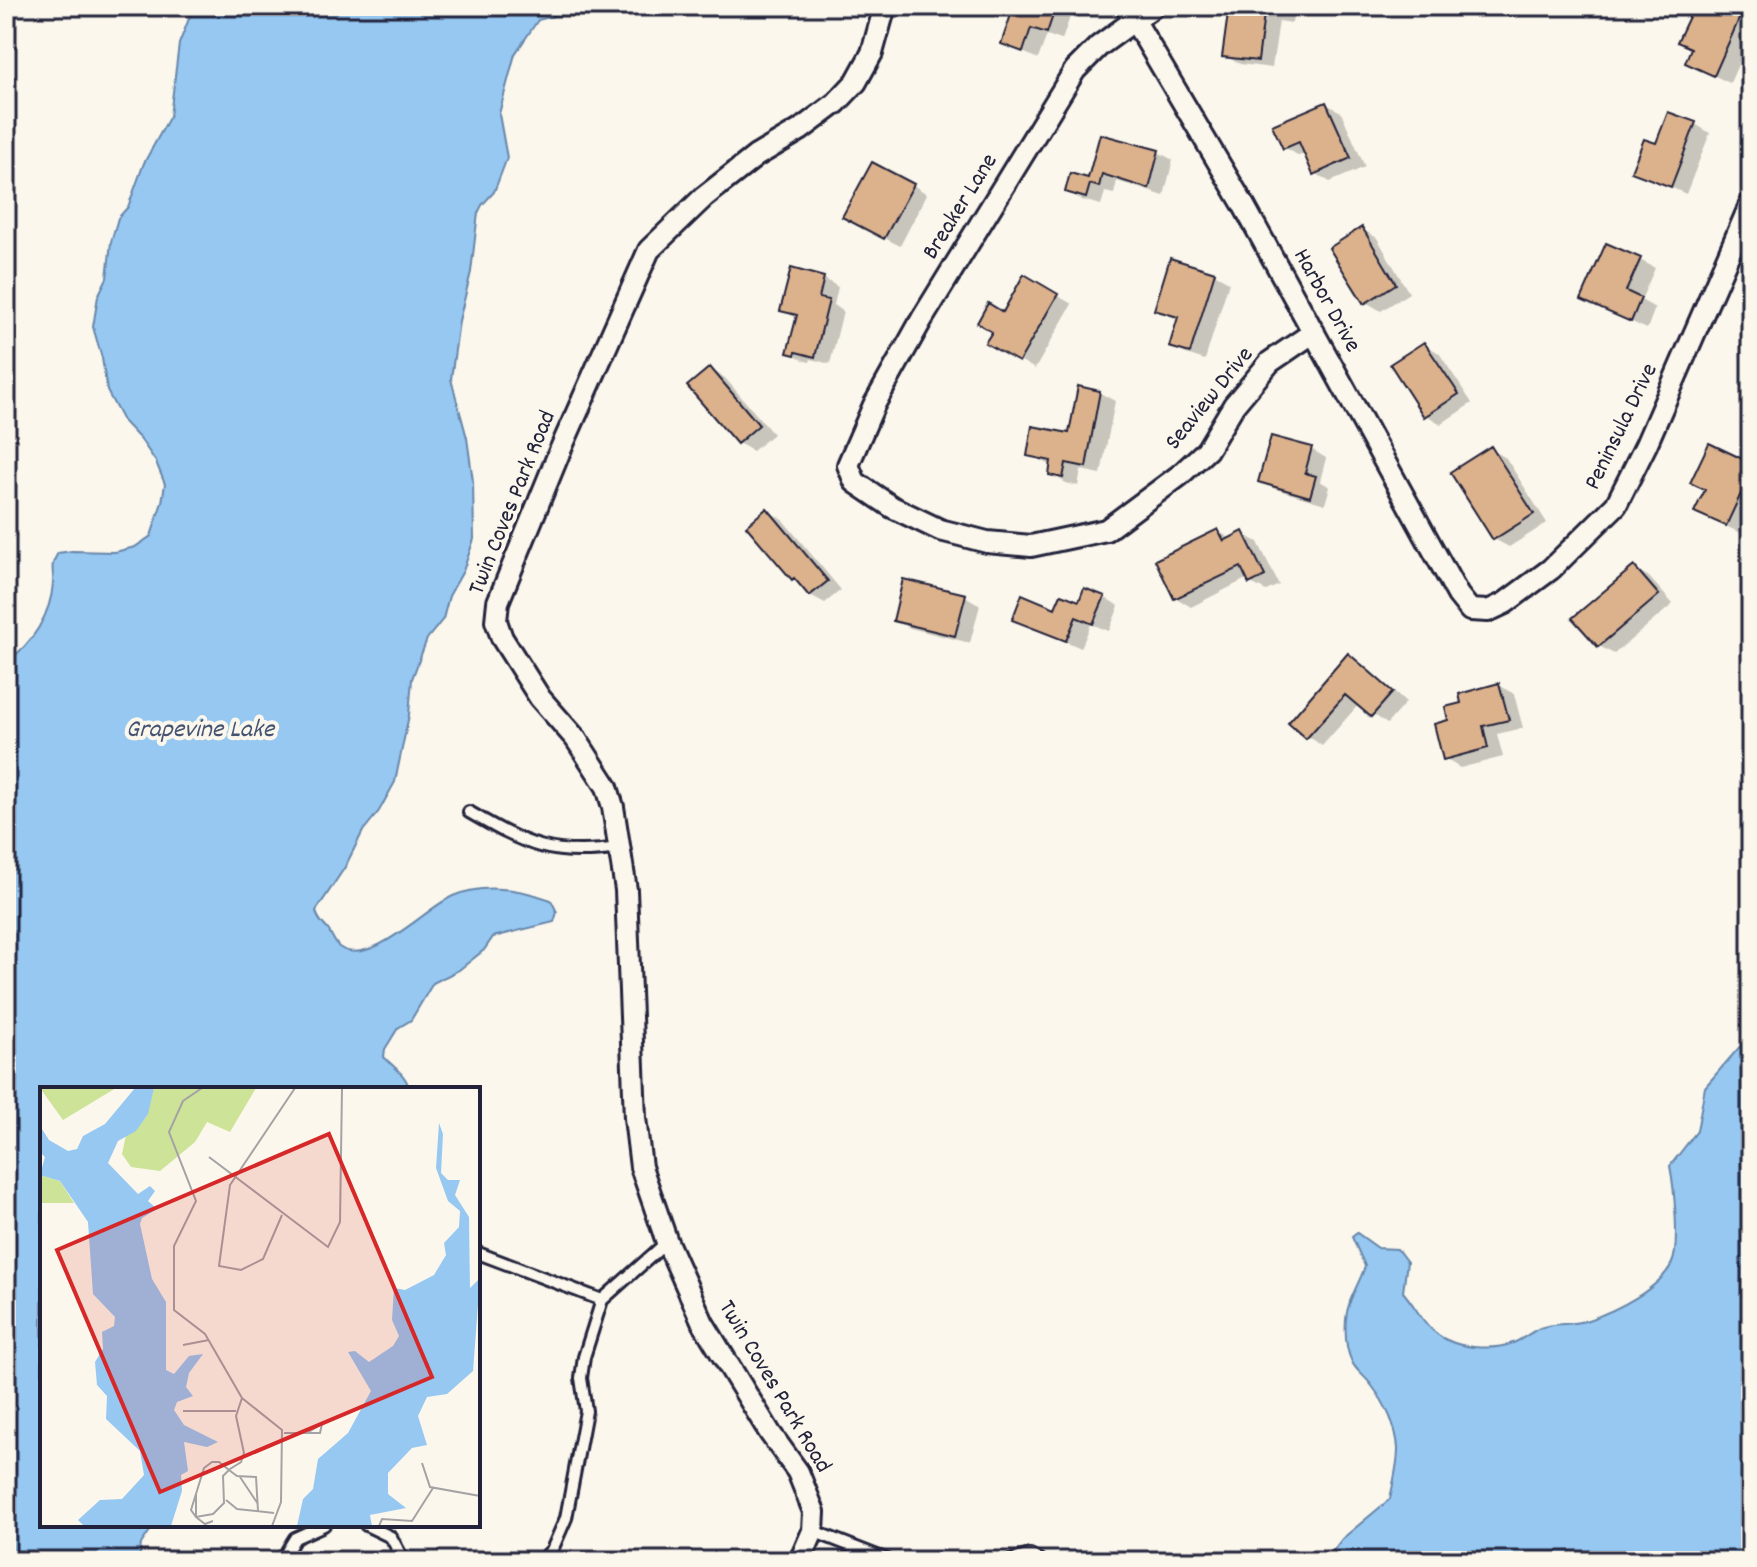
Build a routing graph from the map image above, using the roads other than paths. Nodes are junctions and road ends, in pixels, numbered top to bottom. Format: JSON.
{"nodes":[{"id":1,"x":885,"y":6,"type":"edge"},
{"id":2,"x":1154,"y":6,"type":"edge"},
{"id":3,"x":1130,"y":13,"type":"edge"},
{"id":4,"x":1751,"y":203,"type":"edge"},
{"id":5,"x":1314,"y":332,"type":"junction"},
{"id":6,"x":848,"y":465,"type":"joint"},
{"id":7,"x":1470,"y":610,"type":"joint"},
{"id":8,"x":469,"y":812,"type":"dead end"},
{"id":9,"x":619,"y":848,"type":"junction"},
{"id":10,"x":667,"y":1242,"type":"junction"},
{"id":11,"x":480,"y":1254,"type":"edge"},
{"id":12,"x":602,"y":1300,"type":"junction"},
{"id":13,"x":320,"y":1527,"type":"edge"},
{"id":14,"x":370,"y":1527,"type":"edge"},
{"id":15,"x":813,"y":1531,"type":"junction"},
{"id":16,"x":403,"y":1558,"type":"edge"},
{"id":17,"x":285,"y":1561,"type":"edge"},
{"id":18,"x":376,"y":1561,"type":"edge"},
{"id":19,"x":541,"y":1561,"type":"edge"},
{"id":20,"x":800,"y":1561,"type":"edge"},
{"id":21,"x":890,"y":1561,"type":"edge"},
{"id":22,"x":1009,"y":1561,"type":"edge"},
{"id":23,"x":1041,"y":1561,"type":"edge"}],
"edges":[{"from":1,"to":9,"type":"street","name":"Twin Coves Park Road"},
{"from":2,"to":3,"type":"street","name":"Breaker Lane"},
{"from":3,"to":5,"type":"street","name":"Harbor Drive"},
{"from":3,"to":6,"type":"street","name":"Breaker Lane"},
{"from":4,"to":7,"type":"street","name":"Peninsula Drive"},
{"from":5,"to":6,"type":"street","name":"Seaview Drive"},
{"from":5,"to":7,"type":"street","name":"Harbor Drive"},
{"from":8,"to":9,"type":"lane"},
{"from":9,"to":10,"type":"street","name":"Twin Coves Park Road"},
{"from":10,"to":12,"type":"lane"},
{"from":10,"to":15,"type":"street","name":"Twin Coves Park Road"},
{"from":11,"to":12,"type":"lane"},
{"from":12,"to":19,"type":"lane"},
{"from":13,"to":17,"type":"lane"},
{"from":14,"to":16,"type":"lane"},
{"from":15,"to":20,"type":"street"},
{"from":15,"to":21,"type":"lane"},
{"from":16,"to":18,"type":"lane"},
{"from":22,"to":23,"type":"lane"}]}
